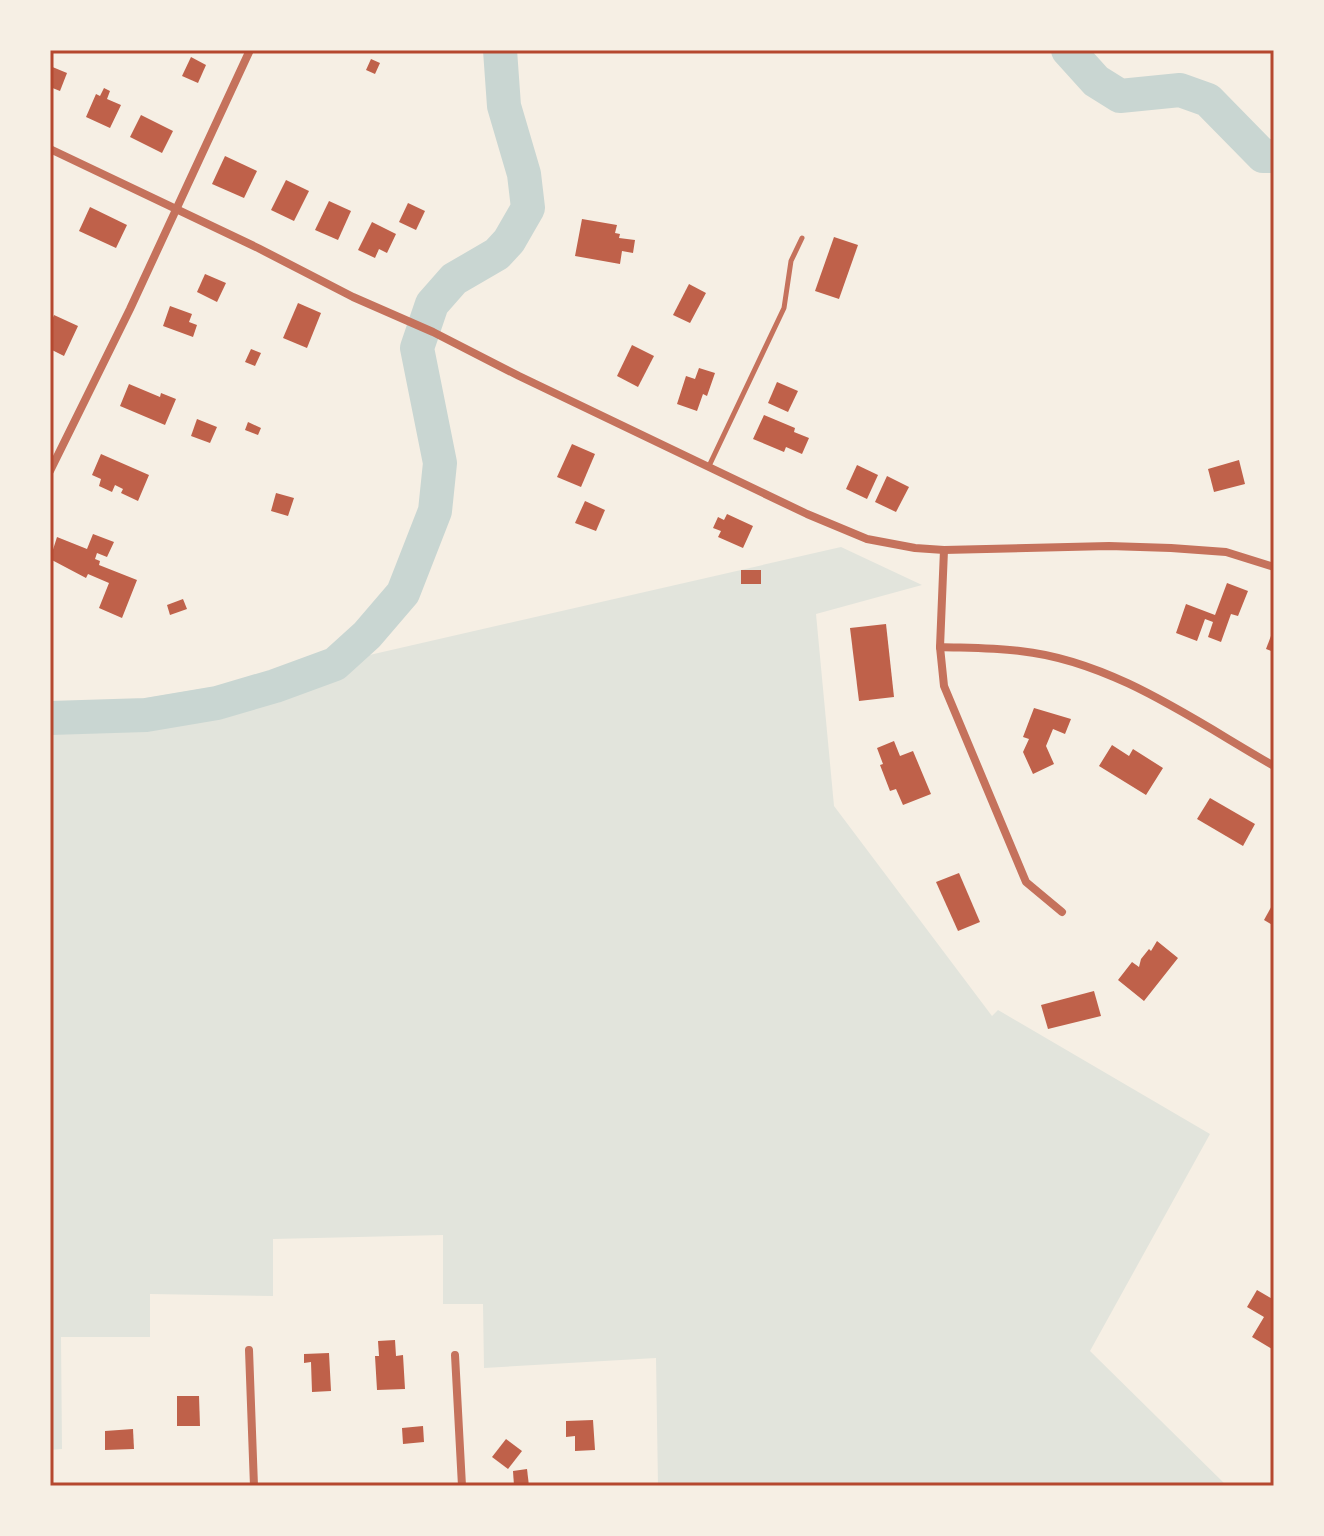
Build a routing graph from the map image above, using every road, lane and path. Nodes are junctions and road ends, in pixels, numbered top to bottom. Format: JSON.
{"nodes":[{"id":1,"x":250,"y":50,"type":"edge"},
{"id":2,"x":50,"y":149,"type":"edge"},
{"id":3,"x":177,"y":209,"type":"junction"},
{"id":4,"x":802,"y":238,"type":"dead end"},
{"id":5,"x":709,"y":467,"type":"junction"},
{"id":6,"x":50,"y":471,"type":"edge"},
{"id":7,"x":944,"y":550,"type":"junction"},
{"id":8,"x":1274,"y":567,"type":"edge"},
{"id":9,"x":940,"y":647,"type":"junction"},
{"id":10,"x":1274,"y":766,"type":"edge"},
{"id":11,"x":1062,"y":912,"type":"dead end"},
{"id":12,"x":249,"y":1350,"type":"dead end"},
{"id":13,"x":455,"y":1355,"type":"dead end"},
{"id":14,"x":254,"y":1486,"type":"edge"},
{"id":15,"x":462,"y":1486,"type":"edge"}],
"edges":[{"from":1,"to":3,"type":"street"},
{"from":2,"to":3,"type":"street"},
{"from":3,"to":5,"type":"street"},
{"from":3,"to":6,"type":"street"},
{"from":4,"to":5,"type":"lane"},
{"from":5,"to":7,"type":"street"},
{"from":7,"to":8,"type":"street"},
{"from":7,"to":9,"type":"street"},
{"from":9,"to":10,"type":"street"},
{"from":9,"to":11,"type":"street"},
{"from":12,"to":14,"type":"street"},
{"from":13,"to":15,"type":"street"}]}
